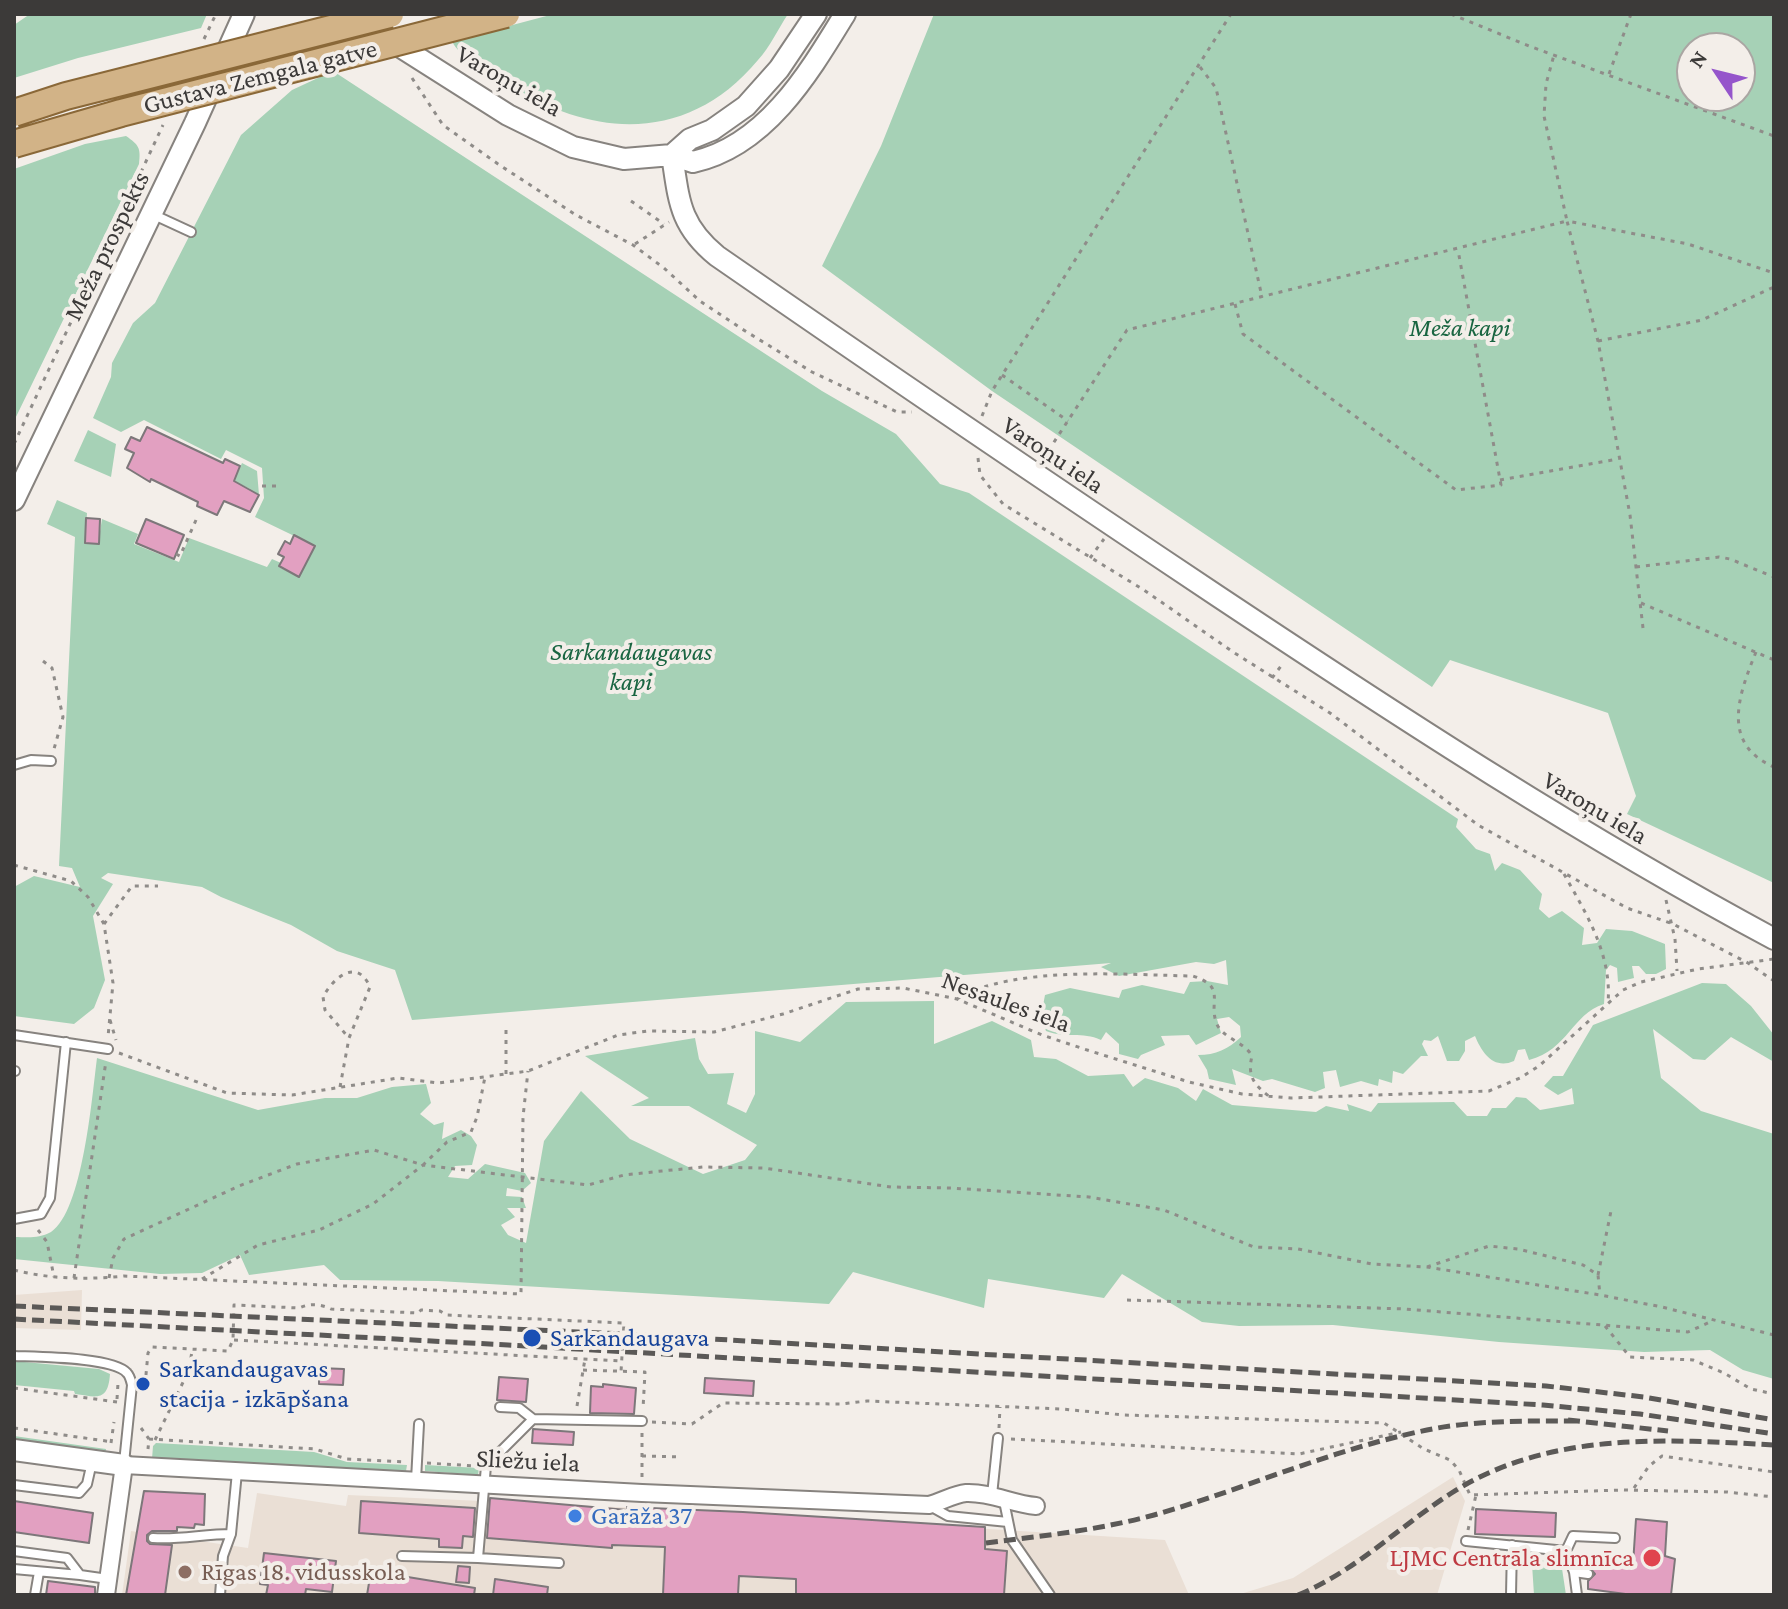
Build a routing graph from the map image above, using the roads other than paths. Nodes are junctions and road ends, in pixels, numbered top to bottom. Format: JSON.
{"nodes":[{"id":1,"x":244,"y":14,"type":"edge"},
{"id":2,"x":348,"y":14,"type":"edge"},
{"id":3,"x":390,"y":14,"type":"edge"},
{"id":4,"x":506,"y":14,"type":"edge"},
{"id":5,"x":816,"y":14,"type":"edge"},
{"id":6,"x":845,"y":14,"type":"edge"},
{"id":7,"x":14,"y":113,"type":"edge"},
{"id":8,"x":14,"y":144,"type":"edge"},
{"id":9,"x":672,"y":155,"type":"junction"},
{"id":10,"x":151,"y":213,"type":"junction"},
{"id":11,"x":191,"y":232,"type":"dead end"},
{"id":12,"x":14,"y":500,"type":"edge"},
{"id":13,"x":51,"y":761,"type":"road end"},
{"id":14,"x":14,"y":765,"type":"edge"},
{"id":15,"x":1774,"y":939,"type":"edge"},
{"id":16,"x":14,"y":1035,"type":"edge"},
{"id":17,"x":66,"y":1042,"type":"junction"},
{"id":18,"x":108,"y":1049,"type":"road end"},
{"id":19,"x":14,"y":1219,"type":"edge"},
{"id":20,"x":14,"y":1356,"type":"edge"},
{"id":21,"x":500,"y":1407,"type":"dead end"},
{"id":22,"x":533,"y":1419,"type":"junction"},
{"id":23,"x":642,"y":1421,"type":"road end"},
{"id":24,"x":419,"y":1424,"type":"dead end"},
{"id":25,"x":998,"y":1438,"type":"road end"},
{"id":26,"x":14,"y":1450,"type":"edge"},
{"id":27,"x":112,"y":1458,"type":"junction"},
{"id":28,"x":237,"y":1472,"type":"junction"},
{"id":29,"x":416,"y":1481,"type":"junction"},
{"id":30,"x":14,"y":1485,"type":"edge"},
{"id":31,"x":484,"y":1485,"type":"junction"},
{"id":32,"x":998,"y":1497,"type":"junction"},
{"id":33,"x":929,"y":1505,"type":"junction"},
{"id":34,"x":1036,"y":1506,"type":"dead end"},
{"id":35,"x":1008,"y":1522,"type":"junction"},
{"id":36,"x":231,"y":1534,"type":"junction"},
{"id":37,"x":153,"y":1538,"type":"dead end"},
{"id":38,"x":1615,"y":1538,"type":"dead end"},
{"id":39,"x":1466,"y":1541,"type":"road end"},
{"id":40,"x":1512,"y":1545,"type":"junction"},
{"id":41,"x":14,"y":1551,"type":"edge"},
{"id":42,"x":1566,"y":1551,"type":"junction"},
{"id":43,"x":402,"y":1556,"type":"dead end"},
{"id":44,"x":478,"y":1558,"type":"junction"},
{"id":45,"x":559,"y":1563,"type":"dead end"},
{"id":46,"x":14,"y":1569,"type":"edge"},
{"id":47,"x":39,"y":1572,"type":"junction"},
{"id":48,"x":1574,"y":1572,"type":"junction"},
{"id":49,"x":1588,"y":1574,"type":"dead end"},
{"id":50,"x":80,"y":1575,"type":"junction"},
{"id":51,"x":107,"y":1587,"type":"edge"},
{"id":52,"x":35,"y":1595,"type":"edge"},
{"id":53,"x":220,"y":1595,"type":"edge"},
{"id":54,"x":1050,"y":1595,"type":"edge"},
{"id":55,"x":1511,"y":1595,"type":"edge"},
{"id":56,"x":1577,"y":1595,"type":"edge"}],
"edges":[{"from":1,"to":10,"type":"street","name":"Meža prospekts"},
{"from":2,"to":9,"type":"street","name":"Varoņu iela"},
{"from":3,"to":7,"type":"main road","name":"Gustava Zemgala gatve","bridge":true},
{"from":4,"to":8,"type":"main road","name":"Gustava Zemgala gatve","bridge":true},
{"from":5,"to":9,"type":"street"},
{"from":6,"to":9,"type":"street"},
{"from":9,"to":15,"type":"street","name":"Varoņu iela"},
{"from":10,"to":11,"type":"lane"},
{"from":10,"to":12,"type":"street","name":"Meža prospekts"},
{"from":13,"to":14,"type":"lane"},
{"from":16,"to":17,"type":"lane"},
{"from":17,"to":18,"type":"lane"},
{"from":17,"to":19,"type":"lane"},
{"from":20,"to":27,"type":"lane"},
{"from":21,"to":22,"type":"lane"},
{"from":22,"to":23,"type":"lane"},
{"from":22,"to":31,"type":"lane"},
{"from":24,"to":29,"type":"lane"},
{"from":25,"to":32,"type":"lane"},
{"from":26,"to":27,"type":"street","name":"Sliežu iela"},
{"from":27,"to":28,"type":"street","name":"Sliežu iela"},
{"from":27,"to":30,"type":"lane"},
{"from":27,"to":51,"type":"street"},
{"from":28,"to":29,"type":"street","name":"Sliežu iela"},
{"from":28,"to":36,"type":"lane"},
{"from":29,"to":31,"type":"street","name":"Sliežu iela"},
{"from":31,"to":33,"type":"street","name":"Sliežu iela"},
{"from":31,"to":44,"type":"lane"},
{"from":32,"to":33,"type":"street","name":"Sliežu iela"},
{"from":32,"to":34,"type":"street","name":"Sliežu iela"},
{"from":32,"to":35,"type":"lane"},
{"from":33,"to":35,"type":"lane"},
{"from":35,"to":54,"type":"lane"},
{"from":36,"to":37,"type":"lane"},
{"from":36,"to":53,"type":"lane"},
{"from":38,"to":42,"type":"lane"},
{"from":39,"to":40,"type":"lane"},
{"from":40,"to":42,"type":"lane"},
{"from":40,"to":55,"type":"lane"},
{"from":41,"to":50,"type":"lane"},
{"from":42,"to":48,"type":"lane"},
{"from":43,"to":44,"type":"lane"},
{"from":44,"to":45,"type":"lane"},
{"from":46,"to":47,"type":"lane"},
{"from":47,"to":50,"type":"lane"},
{"from":47,"to":52,"type":"lane"},
{"from":48,"to":49,"type":"lane"},
{"from":48,"to":56,"type":"lane"},
{"from":50,"to":51,"type":"lane"}]}
